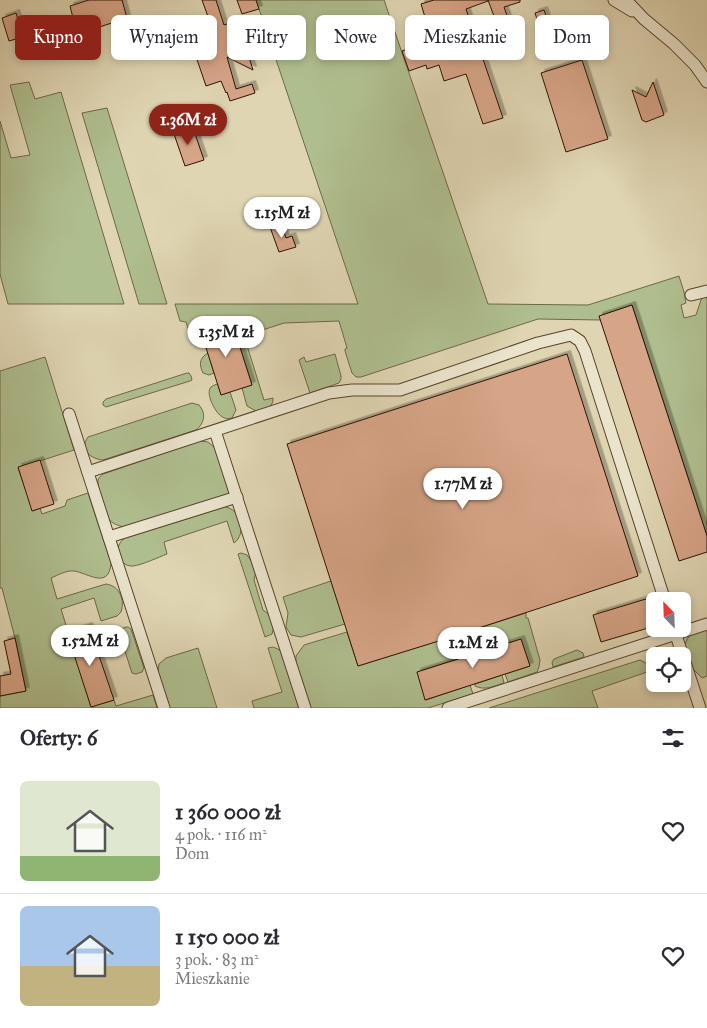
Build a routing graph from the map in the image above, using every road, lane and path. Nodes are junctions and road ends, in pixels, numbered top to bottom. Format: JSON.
{"nodes":[{"id":1,"x":614,"y":0,"type":"edge"},
{"id":2,"x":626,"y":0,"type":"edge"},
{"id":3,"x":644,"y":19,"type":"junction"},
{"id":4,"x":707,"y":82,"type":"edge"},
{"id":5,"x":707,"y":291,"type":"edge"},
{"id":6,"x":691,"y":295,"type":"dead end"},
{"id":7,"x":69,"y":414,"type":"dead end"},
{"id":8,"x":215,"y":431,"type":"junction"},
{"id":9,"x":88,"y":472,"type":"junction"},
{"id":10,"x":236,"y":497,"type":"junction"},
{"id":11,"x":109,"y":537,"type":"junction"},
{"id":12,"x":662,"y":592,"type":"edge"},
{"id":13,"x":707,"y":624,"type":"edge"},
{"id":14,"x":691,"y":628,"type":"edge"},
{"id":15,"x":654,"y":638,"type":"edge"},
{"id":16,"x":677,"y":638,"type":"edge"},
{"id":17,"x":164,"y":708,"type":"edge"},
{"id":18,"x":305,"y":708,"type":"edge"},
{"id":19,"x":448,"y":708,"type":"edge"},
{"id":20,"x":700,"y":708,"type":"edge"}],
"edges":[{"from":1,"to":3,"type":"street"},
{"from":2,"to":3,"type":"street"},
{"from":3,"to":4,"type":"street"},
{"from":5,"to":6,"type":"street"},
{"from":7,"to":9,"type":"street"},
{"from":8,"to":9,"type":"street"},
{"from":8,"to":10,"type":"street"},
{"from":8,"to":12,"type":"street"},
{"from":9,"to":11,"type":"street"},
{"from":10,"to":11,"type":"street"},
{"from":10,"to":18,"type":"street"},
{"from":11,"to":17,"type":"street"},
{"from":13,"to":14,"type":"street"},
{"from":15,"to":19,"type":"street"},
{"from":16,"to":20,"type":"street"}]}
